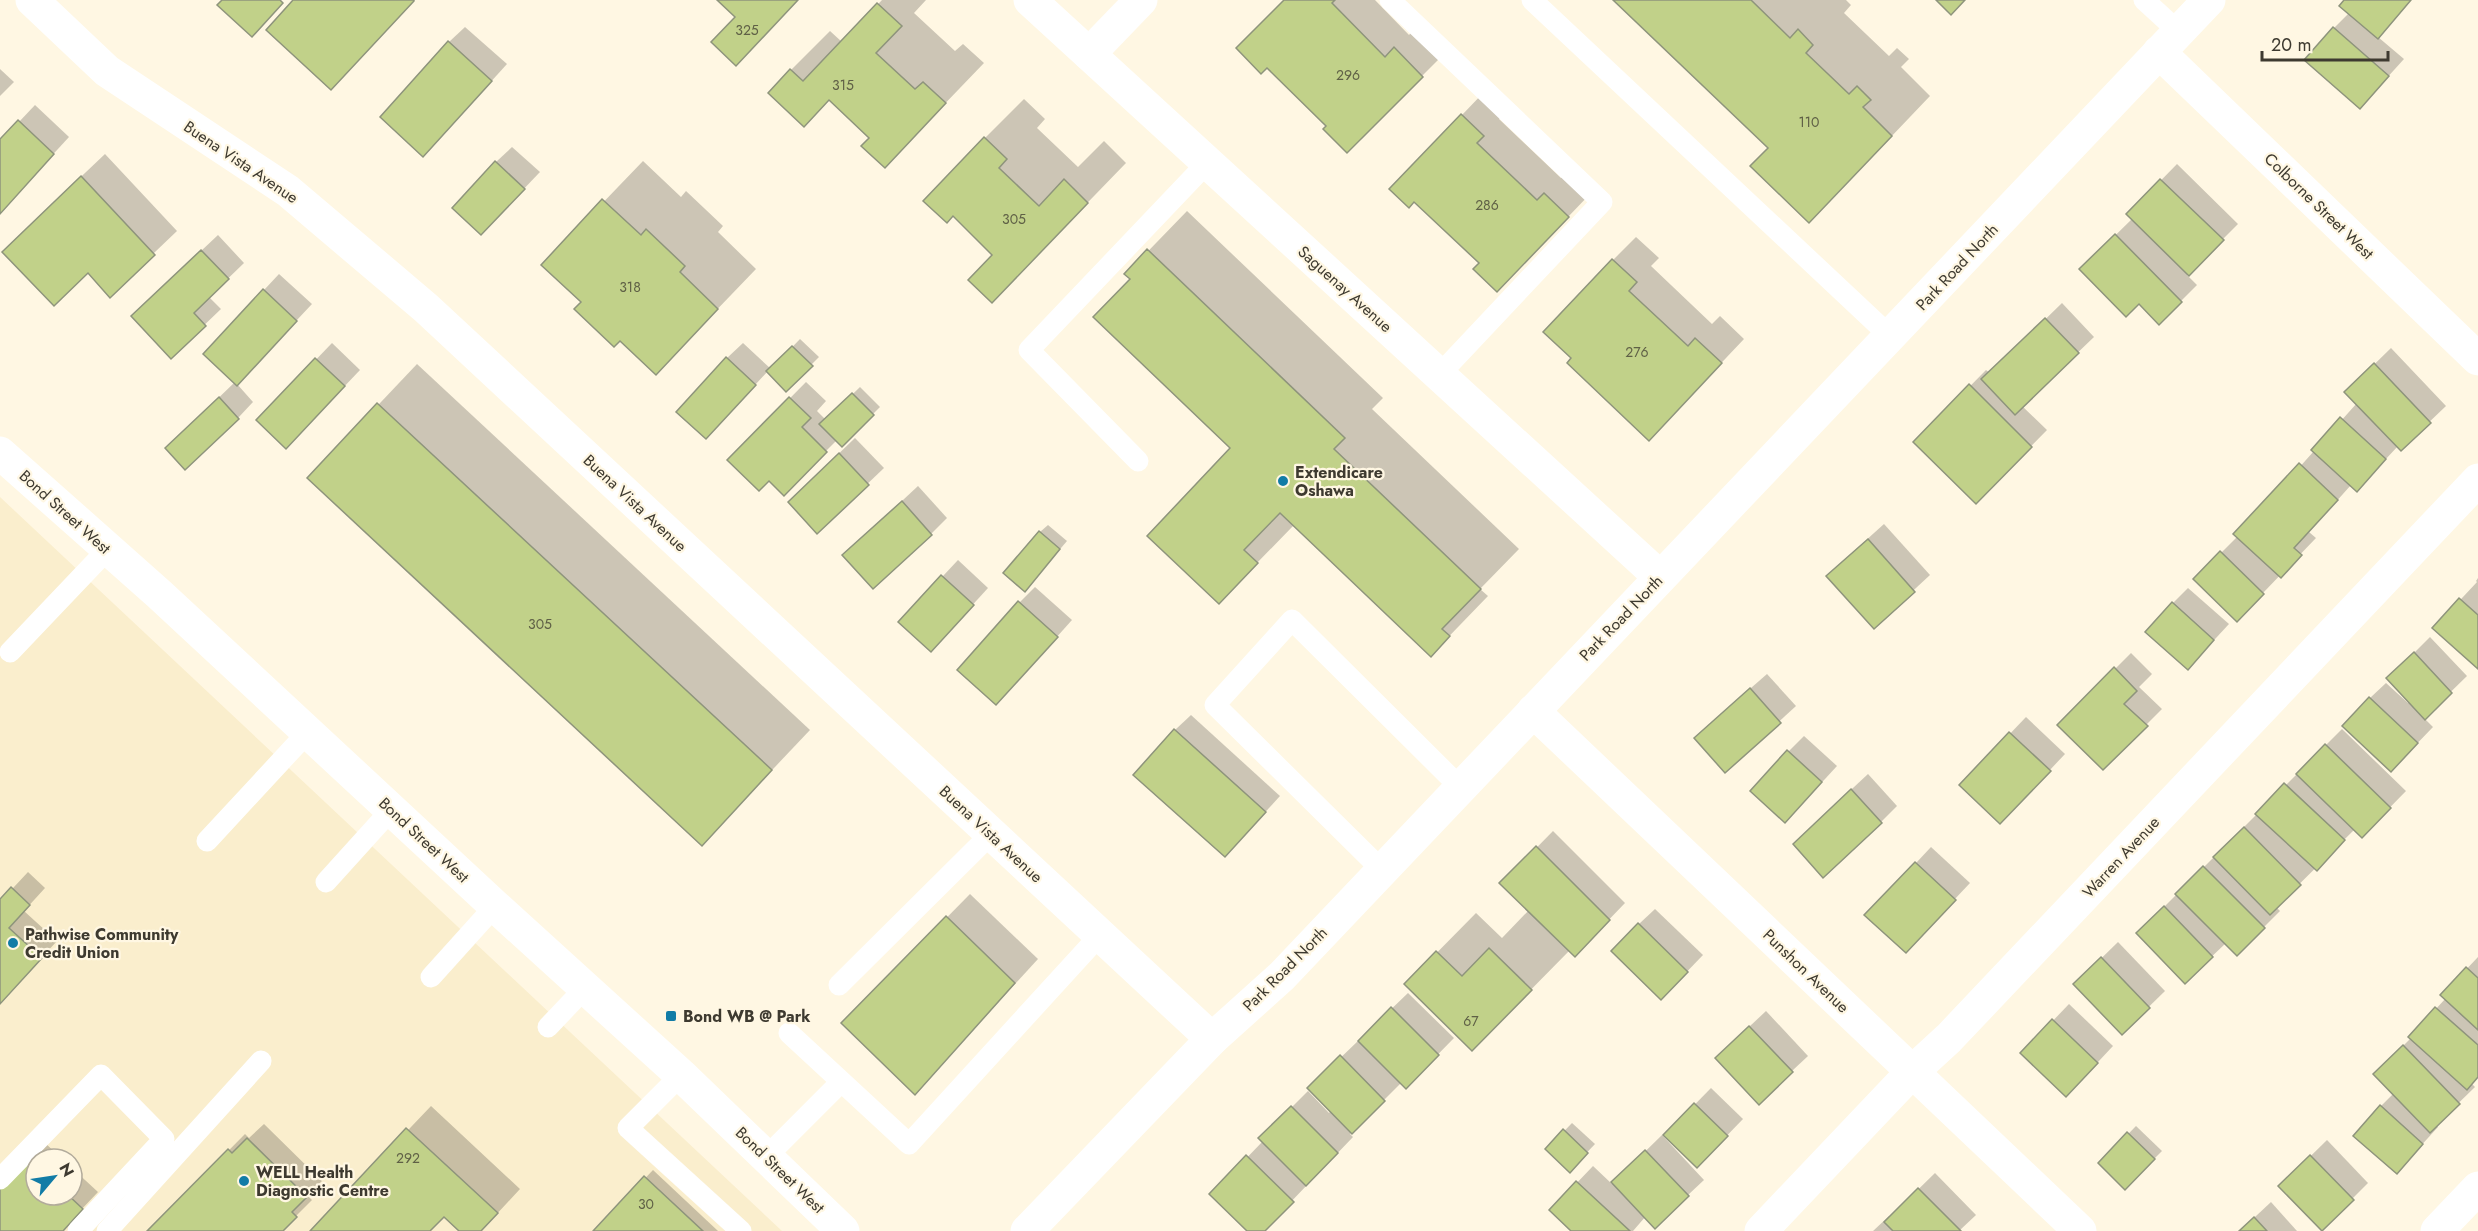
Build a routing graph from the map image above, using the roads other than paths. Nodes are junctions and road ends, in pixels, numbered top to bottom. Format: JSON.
{"nodes":[{"id":1,"x":32,"y":0,"type":"edge"},
{"id":2,"x":1030,"y":0,"type":"edge"},
{"id":3,"x":1141,"y":0,"type":"edge"},
{"id":4,"x":1390,"y":0,"type":"edge"},
{"id":5,"x":1532,"y":0,"type":"edge"},
{"id":6,"x":2144,"y":0,"type":"edge"},
{"id":7,"x":2209,"y":0,"type":"edge"},
{"id":8,"x":2169,"y":42,"type":"junction"},
{"id":9,"x":1089,"y":54,"type":"junction"},
{"id":10,"x":1207,"y":163,"type":"junction"},
{"id":11,"x":1891,"y":337,"type":"junction"},
{"id":12,"x":2478,"y":359,"type":"edge"},
{"id":13,"x":1439,"y":375,"type":"junction"},
{"id":14,"x":0,"y":453,"type":"edge"},
{"id":15,"x":1138,"y":460,"type":"dead end"},
{"id":16,"x":2478,"y":480,"type":"edge"},
{"id":17,"x":108,"y":549,"type":"junction"},
{"id":18,"x":1660,"y":577,"type":"junction"},
{"id":19,"x":10,"y":652,"type":"dead end"},
{"id":20,"x":1533,"y":711,"type":"junction"},
{"id":21,"x":308,"y":732,"type":"junction"},
{"id":22,"x":1461,"y":788,"type":"junction"},
{"id":23,"x":392,"y":809,"type":"junction"},
{"id":24,"x":991,"y":834,"type":"junction"},
{"id":25,"x":207,"y":841,"type":"dead end"},
{"id":26,"x":1382,"y":870,"type":"junction"},
{"id":27,"x":326,"y":882,"type":"dead end"},
{"id":28,"x":495,"y":906,"type":"junction"},
{"id":29,"x":1100,"y":935,"type":"junction"},
{"id":30,"x":430,"y":977,"type":"dead end"},
{"id":31,"x":839,"y":986,"type":"dead end"},
{"id":32,"x":585,"y":988,"type":"junction"},
{"id":33,"x":548,"y":1027,"type":"dead end"},
{"id":34,"x":789,"y":1033,"type":"dead end"},
{"id":35,"x":1212,"y":1039,"type":"junction"},
{"id":36,"x":261,"y":1061,"type":"dead end"},
{"id":37,"x":1912,"y":1072,"type":"junction"},
{"id":38,"x":681,"y":1075,"type":"junction"},
{"id":39,"x":841,"y":1082,"type":"junction"},
{"id":40,"x":766,"y":1157,"type":"junction"},
{"id":41,"x":0,"y":1179,"type":"edge"},
{"id":42,"x":2478,"y":1188,"type":"edge"},
{"id":43,"x":78,"y":1231,"type":"edge"},
{"id":44,"x":107,"y":1231,"type":"edge"},
{"id":45,"x":741,"y":1231,"type":"edge"},
{"id":46,"x":843,"y":1231,"type":"edge"},
{"id":47,"x":1027,"y":1231,"type":"edge"},
{"id":48,"x":1761,"y":1231,"type":"edge"},
{"id":49,"x":2080,"y":1231,"type":"edge"},
{"id":50,"x":2437,"y":1231,"type":"edge"}],
"edges":[{"from":1,"to":24,"type":"street","name":"Buena Vista Avenue"},
{"from":2,"to":9,"type":"street","name":"Saguenay Avenue"},
{"from":3,"to":9,"type":"street"},
{"from":4,"to":13,"type":"lane"},
{"from":5,"to":11,"type":"lane"},
{"from":6,"to":8,"type":"lane"},
{"from":7,"to":8,"type":"street","name":"Park Road North"},
{"from":8,"to":11,"type":"street","name":"Park Road North"},
{"from":8,"to":12,"type":"street","name":"Colborne Street West"},
{"from":9,"to":10,"type":"street","name":"Saguenay Avenue"},
{"from":10,"to":13,"type":"street","name":"Saguenay Avenue"},
{"from":10,"to":15,"type":"lane"},
{"from":11,"to":18,"type":"street","name":"Park Road North"},
{"from":13,"to":18,"type":"street","name":"Saguenay Avenue"},
{"from":14,"to":17,"type":"street","name":"Bond Street West"},
{"from":16,"to":37,"type":"street","name":"Warren Avenue"},
{"from":17,"to":19,"type":"lane"},
{"from":17,"to":21,"type":"street","name":"Bond Street West"},
{"from":18,"to":20,"type":"street","name":"Park Road North"},
{"from":20,"to":22,"type":"street","name":"Park Road North"},
{"from":20,"to":37,"type":"street","name":"Punshon Avenue"},
{"from":21,"to":23,"type":"street","name":"Bond Street West"},
{"from":21,"to":25,"type":"lane"},
{"from":22,"to":26,"type":"street","name":"Park Road North"},
{"from":22,"to":26,"type":"lane"},
{"from":23,"to":27,"type":"lane"},
{"from":23,"to":28,"type":"street","name":"Bond Street West"},
{"from":24,"to":29,"type":"street","name":"Buena Vista Avenue"},
{"from":24,"to":31,"type":"lane"},
{"from":26,"to":35,"type":"street","name":"Park Road North"},
{"from":28,"to":30,"type":"lane"},
{"from":28,"to":32,"type":"street","name":"Bond Street West"},
{"from":29,"to":35,"type":"street","name":"Buena Vista Avenue"},
{"from":29,"to":39,"type":"lane"},
{"from":32,"to":33,"type":"lane"},
{"from":32,"to":38,"type":"street","name":"Bond Street West"},
{"from":34,"to":39,"type":"lane"},
{"from":35,"to":47,"type":"street","name":"Park Road North"},
{"from":36,"to":44,"type":"lane"},
{"from":37,"to":48,"type":"street","name":"Warren Avenue"},
{"from":37,"to":49,"type":"street","name":"Punshon Avenue"},
{"from":38,"to":40,"type":"street","name":"Bond Street West"},
{"from":38,"to":45,"type":"lane"},
{"from":39,"to":40,"type":"lane"},
{"from":40,"to":46,"type":"street","name":"Bond Street West"},
{"from":41,"to":43,"type":"lane"},
{"from":42,"to":50,"type":"street"}]}
